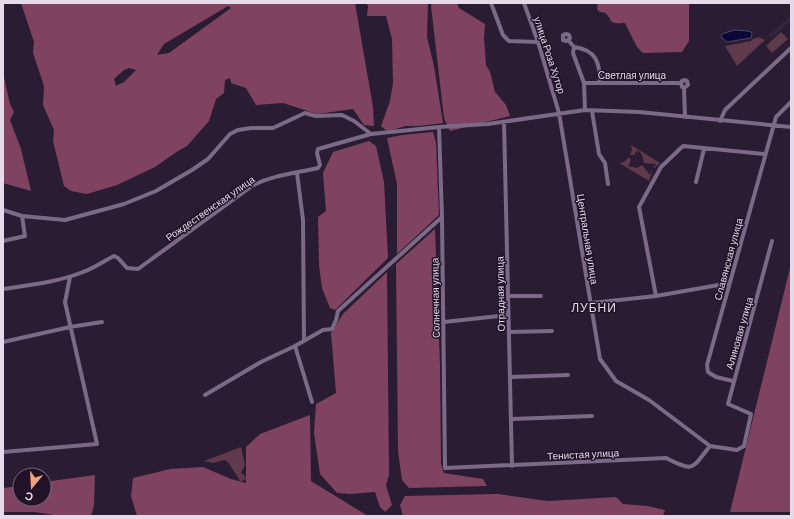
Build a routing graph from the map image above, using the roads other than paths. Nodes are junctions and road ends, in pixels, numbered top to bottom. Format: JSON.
{"nodes":[{"id":1,"x":491,"y":3,"type":"edge"},
{"id":2,"x":524,"y":3,"type":"edge"},
{"id":3,"x":568,"y":40,"type":"dead end"},
{"id":4,"x":538,"y":42,"type":"junction"},
{"id":5,"x":574,"y":47,"type":"junction"},
{"id":6,"x":791,"y":48,"type":"edge"},
{"id":7,"x":584,"y":83,"type":"junction"},
{"id":8,"x":600,"y":83,"type":"junction"},
{"id":9,"x":680,"y":83,"type":"junction"},
{"id":10,"x":684,"y":88,"type":"junction"},
{"id":11,"x":791,"y":102,"type":"edge"},
{"id":12,"x":585,"y":110,"type":"junction"},
{"id":13,"x":592,"y":111,"type":"junction"},
{"id":14,"x":559,"y":113,"type":"junction"},
{"id":15,"x":685,"y":117,"type":"junction"},
{"id":16,"x":718,"y":120,"type":"junction"},
{"id":17,"x":504,"y":122,"type":"junction"},
{"id":18,"x":774,"y":125,"type":"junction"},
{"id":19,"x":439,"y":127,"type":"junction"},
{"id":20,"x":791,"y":127,"type":"edge"},
{"id":21,"x":371,"y":134,"type":"junction"},
{"id":22,"x":704,"y":149,"type":"junction"},
{"id":23,"x":765,"y":154,"type":"junction"},
{"id":24,"x":297,"y":172,"type":"junction"},
{"id":25,"x":696,"y":182,"type":"dead end"},
{"id":26,"x":608,"y":184,"type":"dead end"},
{"id":27,"x":3,"y":210,"type":"edge"},
{"id":28,"x":22,"y":216,"type":"junction"},
{"id":29,"x":442,"y":217,"type":"junction"},
{"id":30,"x":3,"y":241,"type":"edge"},
{"id":31,"x":772,"y":241,"type":"dead end"},
{"id":32,"x":70,"y":277,"type":"junction"},
{"id":33,"x":730,"y":283,"type":"junction"},
{"id":34,"x":3,"y":289,"type":"edge"},
{"id":35,"x":508,"y":296,"type":"junction"},
{"id":36,"x":541,"y":296,"type":"dead end"},
{"id":37,"x":656,"y":296,"type":"junction"},
{"id":38,"x":591,"y":303,"type":"junction"},
{"id":39,"x":508,"y":315,"type":"junction"},
{"id":40,"x":102,"y":322,"type":"dead end"},
{"id":41,"x":444,"y":322,"type":"junction"},
{"id":42,"x":70,"y":327,"type":"junction"},
{"id":43,"x":552,"y":331,"type":"dead end"},
{"id":44,"x":509,"y":332,"type":"junction"},
{"id":45,"x":304,"y":341,"type":"junction"},
{"id":46,"x":3,"y":342,"type":"edge"},
{"id":47,"x":295,"y":346,"type":"junction"},
{"id":48,"x":568,"y":375,"type":"dead end"},
{"id":49,"x":510,"y":377,"type":"junction"},
{"id":50,"x":733,"y":382,"type":"junction"},
{"id":51,"x":205,"y":395,"type":"dead end"},
{"id":52,"x":312,"y":402,"type":"dead end"},
{"id":53,"x":592,"y":416,"type":"dead end"},
{"id":54,"x":512,"y":419,"type":"junction"},
{"id":55,"x":710,"y":446,"type":"junction"},
{"id":56,"x":744,"y":446,"type":"joint"},
{"id":57,"x":3,"y":452,"type":"edge"},
{"id":58,"x":512,"y":466,"type":"junction"},
{"id":59,"x":445,"y":468,"type":"joint"}],
"edges":[{"from":1,"to":4,"type":"street"},
{"from":2,"to":4,"type":"street","name":"улица Роза Хутор"},
{"from":3,"to":5,"type":"street","name":"Светлая улица"},
{"from":4,"to":14,"type":"street","name":"улица Роза Хутор"},
{"from":5,"to":7,"type":"street","name":"Светлая улица"},
{"from":5,"to":8,"type":"street"},
{"from":6,"to":16,"type":"street"},
{"from":7,"to":8,"type":"street","name":"Светлая улица"},
{"from":7,"to":12,"type":"street","name":"Светлая улица"},
{"from":8,"to":9,"type":"street","name":"Светлая улица"},
{"from":9,"to":10,"type":"street","name":"Светлая улица"},
{"from":9,"to":10,"type":"street","name":"Светлая улица"},
{"from":10,"to":15,"type":"street"},
{"from":11,"to":18,"type":"street","name":"Славянская улица"},
{"from":12,"to":13,"type":"street"},
{"from":12,"to":14,"type":"street"},
{"from":13,"to":15,"type":"street"},
{"from":13,"to":26,"type":"street"},
{"from":14,"to":17,"type":"street"},
{"from":14,"to":38,"type":"street","name":"Центральная улица"},
{"from":15,"to":16,"type":"street"},
{"from":16,"to":18,"type":"street"},
{"from":17,"to":19,"type":"street"},
{"from":17,"to":35,"type":"street","name":"Отрадная улица"},
{"from":18,"to":20,"type":"street"},
{"from":18,"to":23,"type":"street","name":"Славянская улица"},
{"from":19,"to":21,"type":"street"},
{"from":19,"to":29,"type":"street","name":"Солнечная улица"},
{"from":21,"to":24,"type":"street","name":"Рождественская улица"},
{"from":21,"to":28,"type":"street"},
{"from":22,"to":23,"type":"street"},
{"from":22,"to":25,"type":"street"},
{"from":22,"to":37,"type":"street"},
{"from":23,"to":33,"type":"street","name":"Славянская улица"},
{"from":24,"to":32,"type":"street","name":"Рождественская улица"},
{"from":24,"to":45,"type":"street"},
{"from":27,"to":28,"type":"street"},
{"from":28,"to":30,"type":"street"},
{"from":29,"to":41,"type":"street","name":"Солнечная улица"},
{"from":29,"to":45,"type":"street"},
{"from":31,"to":50,"type":"street","name":"Алиновая улица"},
{"from":32,"to":34,"type":"street"},
{"from":32,"to":42,"type":"street"},
{"from":33,"to":37,"type":"street"},
{"from":33,"to":50,"type":"street","name":"Славянская улица"},
{"from":35,"to":36,"type":"street"},
{"from":35,"to":39,"type":"street","name":"Отрадная улица"},
{"from":37,"to":38,"type":"street"},
{"from":38,"to":55,"type":"street","name":"Центральная улица"},
{"from":39,"to":41,"type":"street"},
{"from":39,"to":44,"type":"street","name":"Отрадная улица"},
{"from":40,"to":42,"type":"street"},
{"from":41,"to":59,"type":"street","name":"Солнечная улица"},
{"from":42,"to":46,"type":"street"},
{"from":42,"to":57,"type":"street"},
{"from":43,"to":44,"type":"street"},
{"from":44,"to":49,"type":"street","name":"Отрадная улица"},
{"from":45,"to":47,"type":"street"},
{"from":47,"to":51,"type":"street"},
{"from":47,"to":52,"type":"street"},
{"from":48,"to":49,"type":"street"},
{"from":49,"to":54,"type":"street","name":"Отрадная улица"},
{"from":50,"to":56,"type":"street","name":"Алиновая улица"},
{"from":53,"to":54,"type":"street"},
{"from":54,"to":58,"type":"street","name":"Отрадная улица"},
{"from":55,"to":56,"type":"street","name":"Центральная улица"},
{"from":55,"to":58,"type":"street","name":"Тенистая улица"},
{"from":58,"to":59,"type":"street","name":"Тенистая улица"}]}
